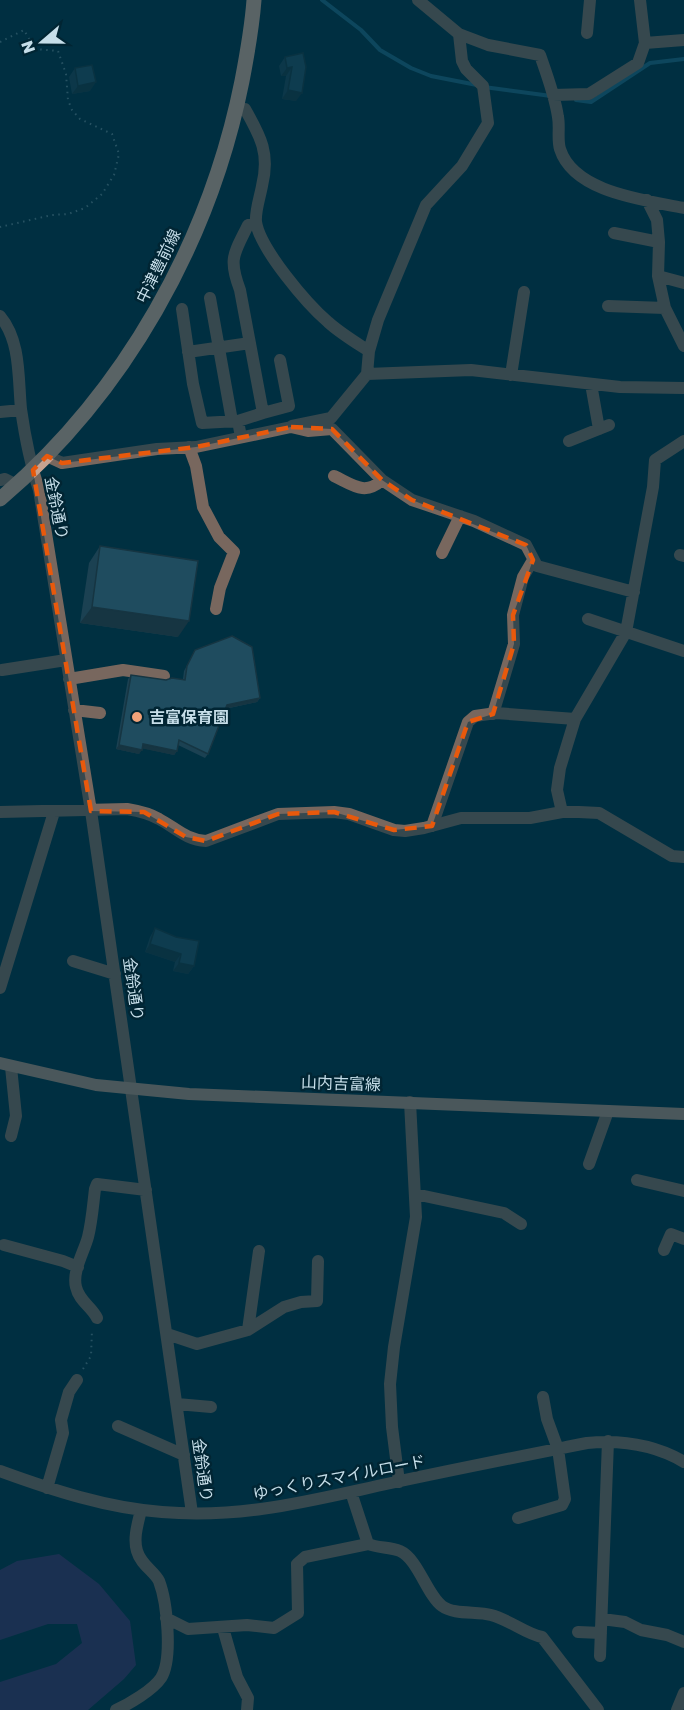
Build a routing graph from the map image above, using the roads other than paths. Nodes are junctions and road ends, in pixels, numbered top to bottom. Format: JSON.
{"nodes":[{"id":1,"x":254,"y":0,"type":"edge"},
{"id":2,"x":418,"y":0,"type":"edge"},
{"id":3,"x":590,"y":0,"type":"edge"},
{"id":4,"x":640,"y":0,"type":"edge"},
{"id":5,"x":587,"y":33,"type":"dead end"},
{"id":6,"x":459,"y":34,"type":"junction"},
{"id":7,"x":684,"y":40,"type":"edge"},
{"id":8,"x":645,"y":43,"type":"junction"},
{"id":9,"x":553,"y":95,"type":"junction"},
{"id":10,"x":236,"y":109,"type":"junction"},
{"id":11,"x":647,"y":200,"type":"junction"},
{"id":12,"x":684,"y":208,"type":"edge"},
{"id":13,"x":256,"y":223,"type":"junction"},
{"id":14,"x":614,"y":234,"type":"dead end"},
{"id":15,"x":659,"y":242,"type":"junction"},
{"id":16,"x":658,"y":276,"type":"junction"},
{"id":17,"x":684,"y":284,"type":"edge"},
{"id":18,"x":524,"y":292,"type":"dead end"},
{"id":19,"x":210,"y":298,"type":"dead end"},
{"id":20,"x":608,"y":306,"type":"dead end"},
{"id":21,"x":665,"y":308,"type":"junction"},
{"id":22,"x":182,"y":309,"type":"dead end"},
{"id":23,"x":0,"y":316,"type":"edge"},
{"id":24,"x":250,"y":343,"type":"junction"},
{"id":25,"x":684,"y":346,"type":"edge"},
{"id":26,"x":219,"y":348,"type":"junction"},
{"id":27,"x":369,"y":351,"type":"junction"},
{"id":28,"x":188,"y":352,"type":"junction"},
{"id":29,"x":280,"y":360,"type":"dead end"},
{"id":30,"x":367,"y":374,"type":"junction"},
{"id":31,"x":511,"y":375,"type":"junction"},
{"id":32,"x":591,"y":384,"type":"junction"},
{"id":33,"x":684,"y":388,"type":"edge"},
{"id":34,"x":21,"y":410,"type":"junction"},
{"id":35,"x":0,"y":412,"type":"edge"},
{"id":36,"x":263,"y":413,"type":"junction"},
{"id":37,"x":235,"y":421,"type":"junction"},
{"id":38,"x":291,"y":427,"type":"junction"},
{"id":39,"x":241,"y":437,"type":"junction"},
{"id":40,"x":569,"y":441,"type":"dead end"},
{"id":41,"x":684,"y":441,"type":"edge"},
{"id":42,"x":189,"y":447,"type":"junction"},
{"id":43,"x":47,"y":456,"type":"junction"},
{"id":44,"x":33,"y":470,"type":"junction"},
{"id":45,"x":334,"y":476,"type":"dead end"},
{"id":46,"x":0,"y":480,"type":"edge"},
{"id":47,"x":382,"y":480,"type":"junction"},
{"id":48,"x":17,"y":485,"type":"junction"},
{"id":49,"x":0,"y":499,"type":"edge"},
{"id":50,"x":460,"y":516,"type":"junction"},
{"id":51,"x":442,"y":553,"type":"dead end"},
{"id":52,"x":533,"y":560,"type":"junction"},
{"id":53,"x":634,"y":592,"type":"junction"},
{"id":54,"x":216,"y":609,"type":"dead end"},
{"id":55,"x":588,"y":619,"type":"dead end"},
{"id":56,"x":626,"y":632,"type":"junction"},
{"id":57,"x":684,"y":651,"type":"edge"},
{"id":58,"x":66,"y":660,"type":"junction"},
{"id":59,"x":2,"y":670,"type":"dead end"},
{"id":60,"x":164,"y":676,"type":"dead end"},
{"id":61,"x":69,"y":679,"type":"junction"},
{"id":62,"x":74,"y":710,"type":"junction"},
{"id":63,"x":100,"y":713,"type":"dead end"},
{"id":64,"x":493,"y":714,"type":"junction"},
{"id":65,"x":575,"y":719,"type":"junction"},
{"id":66,"x":91,"y":811,"type":"junction"},
{"id":67,"x":0,"y":812,"type":"edge"},
{"id":68,"x":54,"y":812,"type":"junction"},
{"id":69,"x":562,"y":812,"type":"junction"},
{"id":70,"x":432,"y":826,"type":"junction"},
{"id":71,"x":684,"y":857,"type":"edge"},
{"id":72,"x":73,"y":961,"type":"dead end"},
{"id":73,"x":115,"y":974,"type":"junction"},
{"id":74,"x":0,"y":988,"type":"edge"},
{"id":75,"x":6,"y":1065,"type":"edge"},
{"id":76,"x":132,"y":1088,"type":"junction"},
{"id":77,"x":410,"y":1102,"type":"junction"},
{"id":78,"x":608,"y":1110,"type":"junction"},
{"id":79,"x":684,"y":1114,"type":"edge"},
{"id":80,"x":11,"y":1136,"type":"dead end"},
{"id":81,"x":589,"y":1164,"type":"dead end"},
{"id":82,"x":637,"y":1180,"type":"dead end"},
{"id":83,"x":146,"y":1190,"type":"junction"},
{"id":84,"x":684,"y":1191,"type":"edge"},
{"id":85,"x":415,"y":1194,"type":"junction"},
{"id":86,"x":521,"y":1224,"type":"dead end"},
{"id":87,"x":684,"y":1239,"type":"edge"},
{"id":88,"x":4,"y":1245,"type":"dead end"},
{"id":89,"x":664,"y":1250,"type":"dead end"},
{"id":90,"x":259,"y":1251,"type":"dead end"},
{"id":91,"x":318,"y":1261,"type":"dead end"},
{"id":92,"x":78,"y":1267,"type":"junction"},
{"id":93,"x":97,"y":1318,"type":"road end"},
{"id":94,"x":248,"y":1330,"type":"junction"},
{"id":95,"x":167,"y":1334,"type":"junction"},
{"id":96,"x":77,"y":1380,"type":"road end"},
{"id":97,"x":543,"y":1397,"type":"dead end"},
{"id":98,"x":177,"y":1404,"type":"junction"},
{"id":99,"x":211,"y":1407,"type":"dead end"},
{"id":100,"x":118,"y":1426,"type":"dead end"},
{"id":101,"x":608,"y":1441,"type":"junction"},
{"id":102,"x":558,"y":1449,"type":"junction"},
{"id":103,"x":184,"y":1455,"type":"junction"},
{"id":104,"x":684,"y":1462,"type":"edge"},
{"id":105,"x":0,"y":1472,"type":"edge"},
{"id":106,"x":399,"y":1482,"type":"junction"},
{"id":107,"x":47,"y":1488,"type":"junction"},
{"id":108,"x":351,"y":1492,"type":"junction"},
{"id":109,"x":141,"y":1510,"type":"junction"},
{"id":110,"x":192,"y":1514,"type":"junction"},
{"id":111,"x":518,"y":1518,"type":"dead end"},
{"id":112,"x":368,"y":1544,"type":"junction"},
{"id":113,"x":166,"y":1618,"type":"junction"},
{"id":114,"x":602,"y":1619,"type":"junction"},
{"id":115,"x":223,"y":1628,"type":"junction"},
{"id":116,"x":578,"y":1632,"type":"dead end"},
{"id":117,"x":601,"y":1633,"type":"junction"},
{"id":118,"x":684,"y":1642,"type":"edge"},
{"id":119,"x":600,"y":1656,"type":"dead end"},
{"id":120,"x":684,"y":1694,"type":"edge"},
{"id":121,"x":116,"y":1710,"type":"edge"},
{"id":122,"x":247,"y":1710,"type":"edge"},
{"id":123,"x":598,"y":1710,"type":"edge"},
{"id":124,"x":677,"y":1710,"type":"edge"}],
"edges":[{"from":1,"to":10,"type":"main road","name":"中津豊前線"},
{"from":2,"to":6,"type":"street"},
{"from":3,"to":5,"type":"street"},
{"from":4,"to":8,"type":"street"},
{"from":6,"to":9,"type":"street"},
{"from":6,"to":27,"type":"street"},
{"from":7,"to":8,"type":"street"},
{"from":8,"to":9,"type":"street"},
{"from":9,"to":11,"type":"street"},
{"from":10,"to":13,"type":"street"},
{"from":10,"to":43,"type":"main road","name":"中津豊前線"},
{"from":11,"to":12,"type":"street"},
{"from":11,"to":15,"type":"street"},
{"from":13,"to":24,"type":"street"},
{"from":13,"to":27,"type":"street"},
{"from":14,"to":15,"type":"street"},
{"from":15,"to":16,"type":"street"},
{"from":16,"to":17,"type":"street"},
{"from":16,"to":21,"type":"street"},
{"from":18,"to":31,"type":"street"},
{"from":19,"to":26,"type":"street"},
{"from":20,"to":21,"type":"street"},
{"from":21,"to":25,"type":"street"},
{"from":22,"to":28,"type":"street"},
{"from":23,"to":34,"type":"street","name":"金鈴通り"},
{"from":24,"to":26,"type":"street"},
{"from":24,"to":36,"type":"street"},
{"from":26,"to":28,"type":"street"},
{"from":26,"to":37,"type":"street"},
{"from":27,"to":30,"type":"street"},
{"from":28,"to":37,"type":"street"},
{"from":29,"to":36,"type":"street"},
{"from":30,"to":31,"type":"street"},
{"from":30,"to":38,"type":"street"},
{"from":31,"to":32,"type":"street"},
{"from":32,"to":33,"type":"street"},
{"from":32,"to":40,"type":"street"},
{"from":34,"to":35,"type":"street"},
{"from":34,"to":44,"type":"street","name":"金鈴通り"},
{"from":36,"to":37,"type":"street"},
{"from":37,"to":39,"type":"street"},
{"from":38,"to":39,"type":"street"},
{"from":38,"to":47,"type":"street"},
{"from":39,"to":42,"type":"street"},
{"from":41,"to":53,"type":"street"},
{"from":42,"to":43,"type":"street"},
{"from":42,"to":54,"type":"street"},
{"from":43,"to":44,"type":"main road","name":"中津豊前線"},
{"from":44,"to":48,"type":"main road","name":"中津豊前線"},
{"from":44,"to":58,"type":"street","name":"金鈴通り"},
{"from":45,"to":47,"type":"street"},
{"from":46,"to":48,"type":"street"},
{"from":47,"to":50,"type":"street"},
{"from":48,"to":49,"type":"main road","name":"中津豊前線"},
{"from":50,"to":51,"type":"street"},
{"from":50,"to":52,"type":"street"},
{"from":52,"to":53,"type":"street"},
{"from":52,"to":64,"type":"street"},
{"from":53,"to":56,"type":"street"},
{"from":55,"to":56,"type":"street"},
{"from":56,"to":57,"type":"street"},
{"from":56,"to":65,"type":"street"},
{"from":58,"to":59,"type":"street"},
{"from":58,"to":61,"type":"street","name":"金鈴通り"},
{"from":60,"to":61,"type":"street"},
{"from":61,"to":62,"type":"street","name":"金鈴通り"},
{"from":62,"to":63,"type":"street"},
{"from":62,"to":66,"type":"street","name":"金鈴通り"},
{"from":64,"to":65,"type":"street"},
{"from":64,"to":70,"type":"street"},
{"from":65,"to":69,"type":"street"},
{"from":66,"to":68,"type":"street"},
{"from":66,"to":70,"type":"street"},
{"from":66,"to":73,"type":"street","name":"金鈴通り"},
{"from":67,"to":68,"type":"street"},
{"from":68,"to":74,"type":"street"},
{"from":69,"to":70,"type":"street"},
{"from":69,"to":71,"type":"street"},
{"from":72,"to":73,"type":"street"},
{"from":73,"to":76,"type":"street","name":"金鈴通り"},
{"from":75,"to":76,"type":"main road","name":"山内吉富線"},
{"from":75,"to":80,"type":"street"},
{"from":76,"to":77,"type":"main road","name":"山内吉富線"},
{"from":76,"to":83,"type":"street","name":"金鈴通り"},
{"from":77,"to":78,"type":"main road","name":"山内吉富線"},
{"from":77,"to":85,"type":"street"},
{"from":78,"to":79,"type":"main road","name":"山内吉富線"},
{"from":78,"to":81,"type":"street"},
{"from":82,"to":84,"type":"street"},
{"from":83,"to":92,"type":"street"},
{"from":83,"to":95,"type":"street","name":"金鈴通り"},
{"from":85,"to":86,"type":"street"},
{"from":85,"to":106,"type":"street"},
{"from":87,"to":89,"type":"street"},
{"from":88,"to":92,"type":"street"},
{"from":90,"to":94,"type":"street"},
{"from":91,"to":94,"type":"street"},
{"from":92,"to":93,"type":"street"},
{"from":94,"to":95,"type":"street"},
{"from":95,"to":98,"type":"street","name":"金鈴通り"},
{"from":96,"to":107,"type":"street"},
{"from":97,"to":102,"type":"street"},
{"from":98,"to":99,"type":"street"},
{"from":98,"to":103,"type":"street","name":"金鈴通り"},
{"from":100,"to":103,"type":"street"},
{"from":101,"to":102,"type":"street","name":"ゆっくりスマイルロード"},
{"from":101,"to":104,"type":"street","name":"ゆっくりスマイルロード"},
{"from":101,"to":114,"type":"street"},
{"from":102,"to":106,"type":"street","name":"ゆっくりスマイルロード"},
{"from":102,"to":111,"type":"street"},
{"from":103,"to":110,"type":"street","name":"金鈴通り"},
{"from":105,"to":107,"type":"street","name":"ゆっくりスマイルロード"},
{"from":106,"to":108,"type":"street","name":"ゆっくりスマイルロード"},
{"from":107,"to":109,"type":"street","name":"ゆっくりスマイルロード"},
{"from":108,"to":110,"type":"street","name":"ゆっくりスマイルロード"},
{"from":108,"to":112,"type":"street"},
{"from":109,"to":110,"type":"street","name":"ゆっくりスマイルロード"},
{"from":109,"to":113,"type":"street"},
{"from":112,"to":115,"type":"street"},
{"from":112,"to":123,"type":"street"},
{"from":113,"to":115,"type":"street"},
{"from":113,"to":121,"type":"street"},
{"from":114,"to":117,"type":"street"},
{"from":114,"to":118,"type":"street"},
{"from":115,"to":122,"type":"street"},
{"from":116,"to":117,"type":"street"},
{"from":117,"to":119,"type":"street"},
{"from":120,"to":124,"type":"street"}]}
